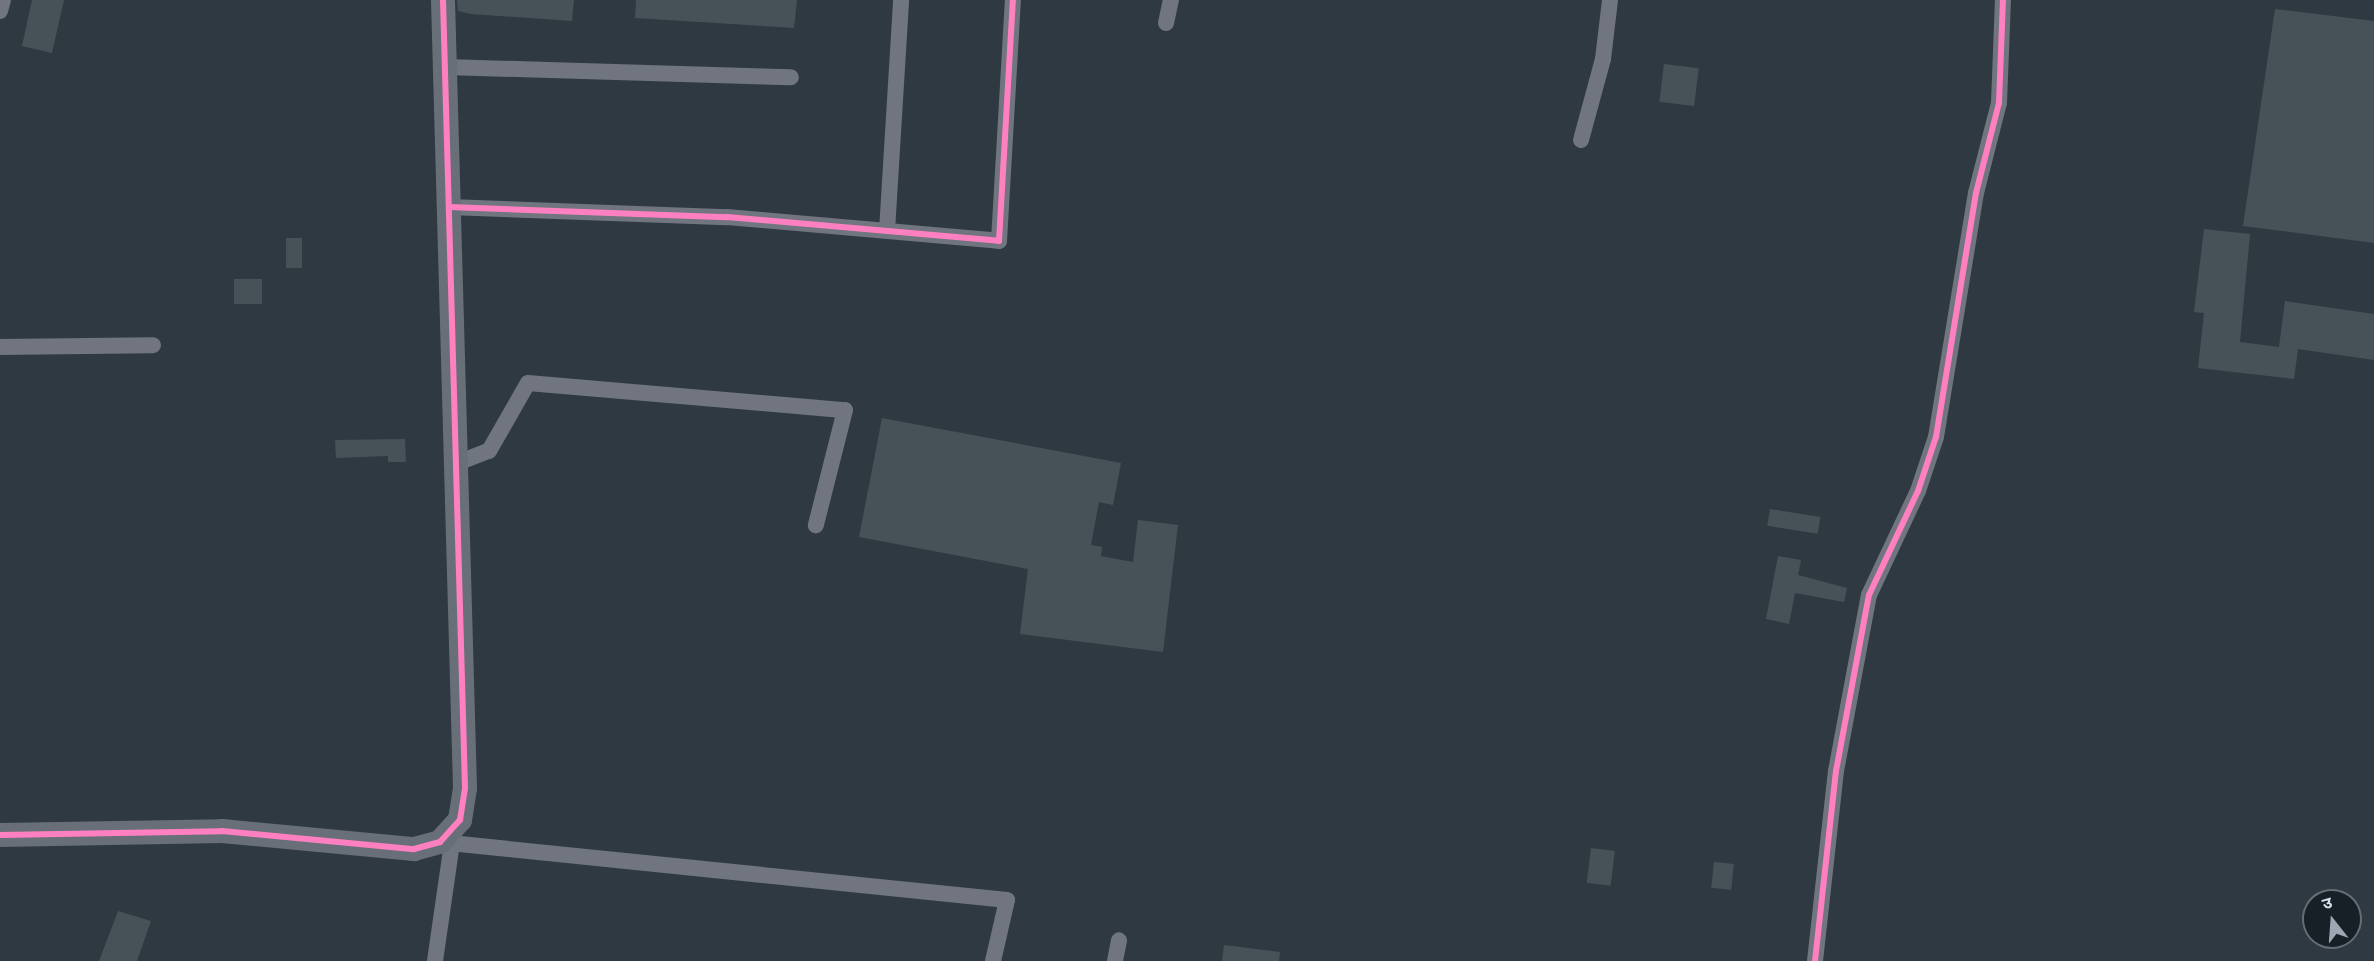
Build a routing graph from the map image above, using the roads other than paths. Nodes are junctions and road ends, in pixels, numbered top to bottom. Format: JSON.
{"nodes":[{"id":1,"x":3,"y":0,"type":"edge"},
{"id":2,"x":443,"y":0,"type":"edge"},
{"id":3,"x":901,"y":0,"type":"edge"},
{"id":4,"x":1012,"y":0,"type":"edge"},
{"id":5,"x":1171,"y":0,"type":"edge"},
{"id":6,"x":1610,"y":0,"type":"edge"},
{"id":7,"x":2003,"y":0,"type":"edge"},
{"id":8,"x":0,"y":11,"type":"edge"},
{"id":9,"x":1166,"y":23,"type":"dead end"},
{"id":10,"x":445,"y":67,"type":"junction"},
{"id":11,"x":791,"y":77,"type":"dead end"},
{"id":12,"x":1581,"y":140,"type":"dead end"},
{"id":13,"x":449,"y":207,"type":"junction"},
{"id":14,"x":887,"y":231,"type":"junction"},
{"id":15,"x":153,"y":345,"type":"dead end"},
{"id":16,"x":0,"y":347,"type":"edge"},
{"id":17,"x":457,"y":463,"type":"junction"},
{"id":18,"x":816,"y":525,"type":"dead end"},
{"id":19,"x":0,"y":835,"type":"edge"},
{"id":20,"x":446,"y":842,"type":"junction"},
{"id":21,"x":1119,"y":940,"type":"dead end"},
{"id":22,"x":435,"y":961,"type":"edge"},
{"id":23,"x":993,"y":961,"type":"edge"},
{"id":24,"x":1115,"y":961,"type":"edge"},
{"id":25,"x":1815,"y":961,"type":"edge"}],
"edges":[{"from":1,"to":8,"type":"street"},
{"from":2,"to":10,"type":"street"},
{"from":3,"to":14,"type":"street"},
{"from":4,"to":14,"type":"street"},
{"from":5,"to":9,"type":"street"},
{"from":6,"to":12,"type":"street"},
{"from":7,"to":25,"type":"street"},
{"from":10,"to":11,"type":"street"},
{"from":10,"to":13,"type":"street"},
{"from":13,"to":14,"type":"street"},
{"from":13,"to":17,"type":"street"},
{"from":15,"to":16,"type":"street"},
{"from":17,"to":18,"type":"street"},
{"from":17,"to":20,"type":"street"},
{"from":19,"to":20,"type":"street"},
{"from":20,"to":22,"type":"street"},
{"from":20,"to":23,"type":"street"},
{"from":21,"to":24,"type":"street"}]}
